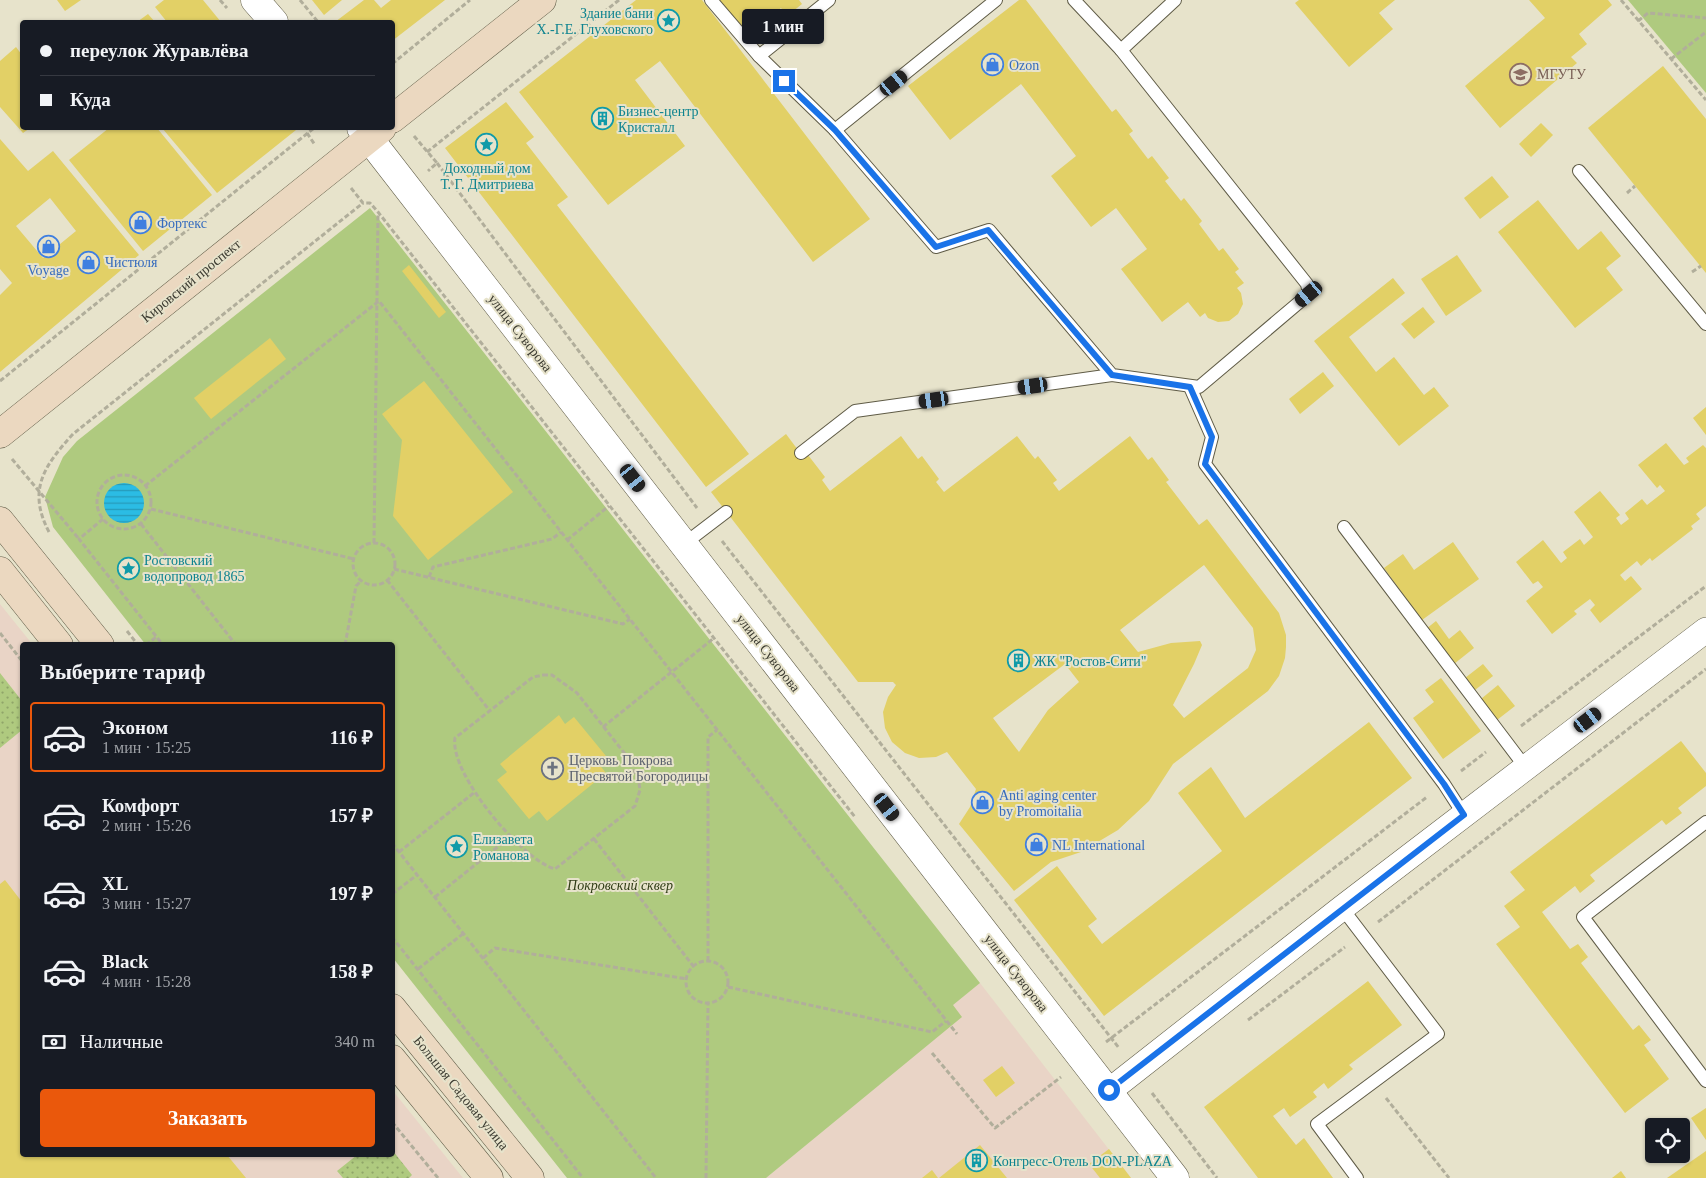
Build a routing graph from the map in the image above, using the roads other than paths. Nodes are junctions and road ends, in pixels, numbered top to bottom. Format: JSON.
{"nodes":[{"id":1,"x":256,"y":0,"type":"edge"},
{"id":2,"x":542,"y":0,"type":"edge"},
{"id":3,"x":712,"y":0,"type":"edge"},
{"id":4,"x":829,"y":0,"type":"edge"},
{"id":5,"x":996,"y":0,"type":"edge"},
{"id":6,"x":1074,"y":0,"type":"edge"},
{"id":7,"x":1175,"y":0,"type":"edge"},
{"id":8,"x":272,"y":20,"type":"edge"},
{"id":9,"x":1120,"y":50,"type":"junction"},
{"id":10,"x":759,"y":56,"type":"junction"},
{"id":11,"x":395,"y":116,"type":"edge"},
{"id":12,"x":835,"y":130,"type":"junction"},
{"id":13,"x":370,"y":131,"type":"edge"},
{"id":14,"x":1578,"y":171,"type":"dead end"},
{"id":15,"x":1706,"y":324,"type":"edge"},
{"id":16,"x":1112,"y":375,"type":"junction"},
{"id":17,"x":1190,"y":387,"type":"junction"},
{"id":18,"x":3,"y":443,"type":"edge"},
{"id":19,"x":800,"y":454,"type":"dead end"},
{"id":20,"x":726,"y":512,"type":"dead end"},
{"id":21,"x":0,"y":520,"type":"edge"},
{"id":22,"x":1344,"y":527,"type":"dead end"},
{"id":23,"x":684,"y":544,"type":"junction"},
{"id":24,"x":0,"y":571,"type":"edge"},
{"id":25,"x":1703,"y":637,"type":"edge"},
{"id":26,"x":57,"y":642,"type":"edge"},
{"id":27,"x":98,"y":642,"type":"edge"},
{"id":28,"x":1526,"y":768,"type":"junction"},
{"id":29,"x":1464,"y":815,"type":"junction"},
{"id":30,"x":1706,"y":822,"type":"edge"},
{"id":31,"x":1342,"y":908,"type":"junction"},
{"id":32,"x":395,"y":1012,"type":"edge"},
{"id":33,"x":395,"y":1063,"type":"edge"},
{"id":34,"x":1706,"y":1081,"type":"edge"},
{"id":35,"x":1109,"y":1090,"type":"junction"},
{"id":36,"x":489,"y":1178,"type":"edge"},
{"id":37,"x":530,"y":1178,"type":"edge"},
{"id":38,"x":1176,"y":1178,"type":"edge"},
{"id":39,"x":1357,"y":1178,"type":"edge"}],
"edges":[{"from":1,"to":8,"type":"street"},
{"from":2,"to":11,"type":"main road"},
{"from":3,"to":10,"type":"lane"},
{"from":4,"to":10,"type":"lane"},
{"from":5,"to":12,"type":"lane"},
{"from":6,"to":9,"type":"lane"},
{"from":7,"to":9,"type":"lane"},
{"from":9,"to":17,"type":"lane"},
{"from":10,"to":12,"type":"lane"},
{"from":12,"to":16,"type":"lane"},
{"from":13,"to":18,"type":"main road","name":"Кировский проспект"},
{"from":13,"to":23,"type":"street","name":"улица Суворова"},
{"from":14,"to":15,"type":"lane"},
{"from":16,"to":17,"type":"lane"},
{"from":16,"to":19,"type":"lane"},
{"from":17,"to":29,"type":"lane"},
{"from":20,"to":23,"type":"lane"},
{"from":21,"to":27,"type":"main road"},
{"from":22,"to":28,"type":"lane"},
{"from":23,"to":35,"type":"street","name":"улица Суворова"},
{"from":24,"to":26,"type":"main road"},
{"from":25,"to":28,"type":"street"},
{"from":28,"to":29,"type":"street"},
{"from":29,"to":31,"type":"street"},
{"from":30,"to":34,"type":"lane"},
{"from":31,"to":35,"type":"street"},
{"from":31,"to":39,"type":"lane"},
{"from":32,"to":37,"type":"main road","name":"Большая Садовая улица"},
{"from":33,"to":36,"type":"main road"},
{"from":35,"to":38,"type":"street","name":"улица Суворова"}]}
